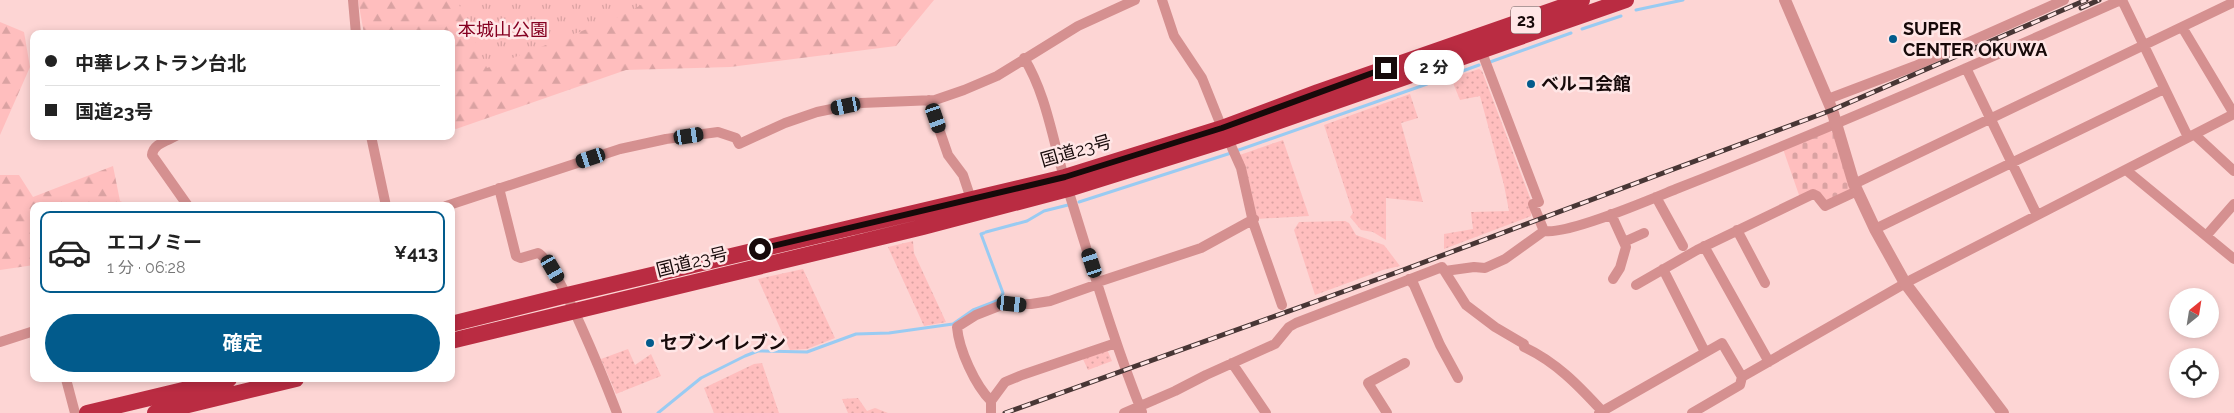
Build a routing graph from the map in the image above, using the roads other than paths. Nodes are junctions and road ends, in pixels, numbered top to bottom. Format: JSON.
{"nodes":[{"id":1,"x":353,"y":0,"type":"edge"},
{"id":2,"x":1135,"y":0,"type":"edge"},
{"id":3,"x":1162,"y":0,"type":"edge"},
{"id":4,"x":1582,"y":0,"type":"edge"},
{"id":5,"x":1626,"y":0,"type":"edge"},
{"id":6,"x":1785,"y":0,"type":"edge"},
{"id":7,"x":2064,"y":0,"type":"edge"},
{"id":8,"x":2122,"y":0,"type":"edge"},
{"id":9,"x":2234,"y":2,"type":"edge"},
{"id":10,"x":2182,"y":27,"type":"junction"},
{"id":11,"x":356,"y":30,"type":"edge"},
{"id":12,"x":2144,"y":46,"type":"junction"},
{"id":13,"x":1481,"y":50,"type":"junction"},
{"id":14,"x":1024,"y":58,"type":"junction"},
{"id":15,"x":1966,"y":68,"type":"junction"},
{"id":16,"x":2164,"y":89,"type":"junction"},
{"id":17,"x":1828,"y":99,"type":"junction"},
{"id":18,"x":929,"y":100,"type":"junction"},
{"id":19,"x":2234,"y":114,"type":"edge"},
{"id":20,"x":1990,"y":119,"type":"junction"},
{"id":21,"x":1837,"y":124,"type":"junction"},
{"id":22,"x":1225,"y":133,"type":"junction"},
{"id":23,"x":2191,"y":136,"type":"junction"},
{"id":24,"x":168,"y":140,"type":"edge"},
{"id":25,"x":372,"y":140,"type":"edge"},
{"id":26,"x":2011,"y":163,"type":"junction"},
{"id":27,"x":2126,"y":170,"type":"junction"},
{"id":28,"x":2234,"y":171,"type":"edge"},
{"id":29,"x":1067,"y":183,"type":"junction"},
{"id":30,"x":499,"y":188,"type":"junction"},
{"id":31,"x":1856,"y":188,"type":"junction"},
{"id":32,"x":1656,"y":197,"type":"junction"},
{"id":33,"x":971,"y":199,"type":"junction"},
{"id":34,"x":185,"y":202,"type":"edge"},
{"id":35,"x":385,"y":202,"type":"edge"},
{"id":36,"x":455,"y":203,"type":"edge"},
{"id":37,"x":2234,"y":204,"type":"edge"},
{"id":38,"x":1611,"y":214,"type":"junction"},
{"id":39,"x":2037,"y":215,"type":"junction"},
{"id":40,"x":1254,"y":218,"type":"junction"},
{"id":41,"x":1875,"y":229,"type":"junction"},
{"id":42,"x":1737,"y":230,"type":"junction"},
{"id":43,"x":1544,"y":231,"type":"junction"},
{"id":44,"x":1644,"y":233,"type":"dead end"},
{"id":45,"x":2206,"y":236,"type":"junction"},
{"id":46,"x":1624,"y":242,"type":"junction"},
{"id":47,"x":1683,"y":246,"type":"dead end"},
{"id":48,"x":1704,"y":246,"type":"junction"},
{"id":49,"x":2234,"y":259,"type":"edge"},
{"id":50,"x":1663,"y":269,"type":"junction"},
{"id":51,"x":1445,"y":271,"type":"junction"},
{"id":52,"x":1409,"y":279,"type":"junction"},
{"id":53,"x":1613,"y":279,"type":"dead end"},
{"id":54,"x":1765,"y":282,"type":"dead end"},
{"id":55,"x":1098,"y":283,"type":"junction"},
{"id":56,"x":1905,"y":283,"type":"junction"},
{"id":57,"x":1636,"y":285,"type":"dead end"},
{"id":58,"x":567,"y":295,"type":"junction"},
{"id":59,"x":1282,"y":305,"type":"dead end"},
{"id":60,"x":574,"y":311,"type":"junction"},
{"id":61,"x":455,"y":323,"type":"edge"},
{"id":62,"x":30,"y":332,"type":"edge"},
{"id":63,"x":455,"y":340,"type":"edge"},
{"id":64,"x":0,"y":342,"type":"edge"},
{"id":65,"x":1116,"y":343,"type":"junction"},
{"id":66,"x":1705,"y":352,"type":"junction"},
{"id":67,"x":1769,"y":362,"type":"junction"},
{"id":68,"x":1232,"y":363,"type":"junction"},
{"id":69,"x":1405,"y":363,"type":"dead end"},
{"id":70,"x":1742,"y":377,"type":"junction"},
{"id":71,"x":1458,"y":378,"type":"dead end"},
{"id":72,"x":67,"y":382,"type":"edge"},
{"id":73,"x":216,"y":382,"type":"edge"},
{"id":74,"x":284,"y":382,"type":"edge"},
{"id":75,"x":992,"y":401,"type":"junction"},
{"id":76,"x":1141,"y":410,"type":"edge"},
{"id":77,"x":1600,"y":412,"type":"edge"},
{"id":78,"x":75,"y":413,"type":"edge"},
{"id":79,"x":87,"y":413,"type":"edge"},
{"id":80,"x":155,"y":413,"type":"edge"},
{"id":81,"x":617,"y":413,"type":"edge"},
{"id":82,"x":991,"y":413,"type":"edge"},
{"id":83,"x":1124,"y":413,"type":"edge"},
{"id":84,"x":1266,"y":413,"type":"edge"},
{"id":85,"x":1387,"y":413,"type":"edge"},
{"id":86,"x":1692,"y":413,"type":"edge"},
{"id":87,"x":2003,"y":413,"type":"edge"}],
"edges":[{"from":1,"to":11,"type":"street"},
{"from":2,"to":14,"type":"street"},
{"from":3,"to":22,"type":"street"},
{"from":4,"to":22,"type":"highway","name":"国道23号","number":"23"},
{"from":5,"to":13,"type":"highway","name":"国道23号","number":"23"},
{"from":6,"to":17,"type":"street"},
{"from":7,"to":17,"type":"street"},
{"from":8,"to":12,"type":"street"},
{"from":8,"to":15,"type":"street"},
{"from":9,"to":10,"type":"street"},
{"from":10,"to":12,"type":"street"},
{"from":10,"to":19,"type":"street"},
{"from":12,"to":16,"type":"street"},
{"from":12,"to":20,"type":"street"},
{"from":13,"to":22,"type":"highway","name":"国道23号","number":"23"},
{"from":13,"to":43,"type":"street"},
{"from":14,"to":18,"type":"street"},
{"from":14,"to":29,"type":"street"},
{"from":15,"to":20,"type":"street"},
{"from":15,"to":21,"type":"street"},
{"from":16,"to":23,"type":"street"},
{"from":16,"to":26,"type":"street"},
{"from":17,"to":21,"type":"street"},
{"from":18,"to":30,"type":"street"},
{"from":18,"to":33,"type":"street"},
{"from":19,"to":23,"type":"street"},
{"from":20,"to":26,"type":"street"},
{"from":20,"to":31,"type":"street"},
{"from":21,"to":31,"type":"street"},
{"from":21,"to":32,"type":"street"},
{"from":22,"to":29,"type":"highway","name":"国道23号","number":"23"},
{"from":22,"to":40,"type":"street"},
{"from":23,"to":27,"type":"street"},
{"from":23,"to":28,"type":"street"},
{"from":24,"to":34,"type":"street"},
{"from":25,"to":35,"type":"street"},
{"from":26,"to":39,"type":"street"},
{"from":26,"to":41,"type":"street"},
{"from":27,"to":39,"type":"street"},
{"from":27,"to":45,"type":"street"},
{"from":29,"to":33,"type":"highway","name":"国道23号","number":"23"},
{"from":29,"to":55,"type":"street"},
{"from":29,"to":60,"type":"highway","name":"国道23号","number":"23"},
{"from":30,"to":36,"type":"street"},
{"from":30,"to":58,"type":"street"},
{"from":31,"to":41,"type":"street"},
{"from":31,"to":42,"type":"street"},
{"from":32,"to":38,"type":"street"},
{"from":32,"to":47,"type":"street"},
{"from":33,"to":58,"type":"highway","name":"国道23号","number":"23"},
{"from":37,"to":45,"type":"street"},
{"from":38,"to":43,"type":"street"},
{"from":38,"to":46,"type":"street"},
{"from":39,"to":56,"type":"street"},
{"from":40,"to":55,"type":"street"},
{"from":40,"to":59,"type":"street"},
{"from":41,"to":56,"type":"street"},
{"from":42,"to":48,"type":"street"},
{"from":42,"to":54,"type":"street"},
{"from":43,"to":51,"type":"street"},
{"from":44,"to":46,"type":"street"},
{"from":45,"to":49,"type":"street"},
{"from":46,"to":53,"type":"street"},
{"from":48,"to":50,"type":"street"},
{"from":48,"to":67,"type":"street"},
{"from":50,"to":57,"type":"street"},
{"from":50,"to":66,"type":"street"},
{"from":51,"to":52,"type":"street"},
{"from":51,"to":77,"type":"street"},
{"from":52,"to":68,"type":"street"},
{"from":52,"to":71,"type":"street"},
{"from":55,"to":65,"type":"street"},
{"from":55,"to":75,"type":"street"},
{"from":56,"to":67,"type":"street"},
{"from":56,"to":87,"type":"street"},
{"from":58,"to":60,"type":"street"},
{"from":58,"to":61,"type":"highway","name":"国道23号","number":"23"},
{"from":60,"to":63,"type":"highway","name":"国道23号","number":"23"},
{"from":60,"to":81,"type":"street"},
{"from":62,"to":64,"type":"street"},
{"from":65,"to":75,"type":"street"},
{"from":65,"to":76,"type":"street"},
{"from":66,"to":70,"type":"street"},
{"from":66,"to":77,"type":"street"},
{"from":67,"to":70,"type":"street"},
{"from":68,"to":76,"type":"street"},
{"from":68,"to":84,"type":"street"},
{"from":69,"to":85,"type":"street"},
{"from":70,"to":86,"type":"street"},
{"from":72,"to":78,"type":"street"},
{"from":73,"to":79,"type":"highway"},
{"from":74,"to":80,"type":"highway"},
{"from":75,"to":82,"type":"street"},
{"from":76,"to":83,"type":"street"}]}
